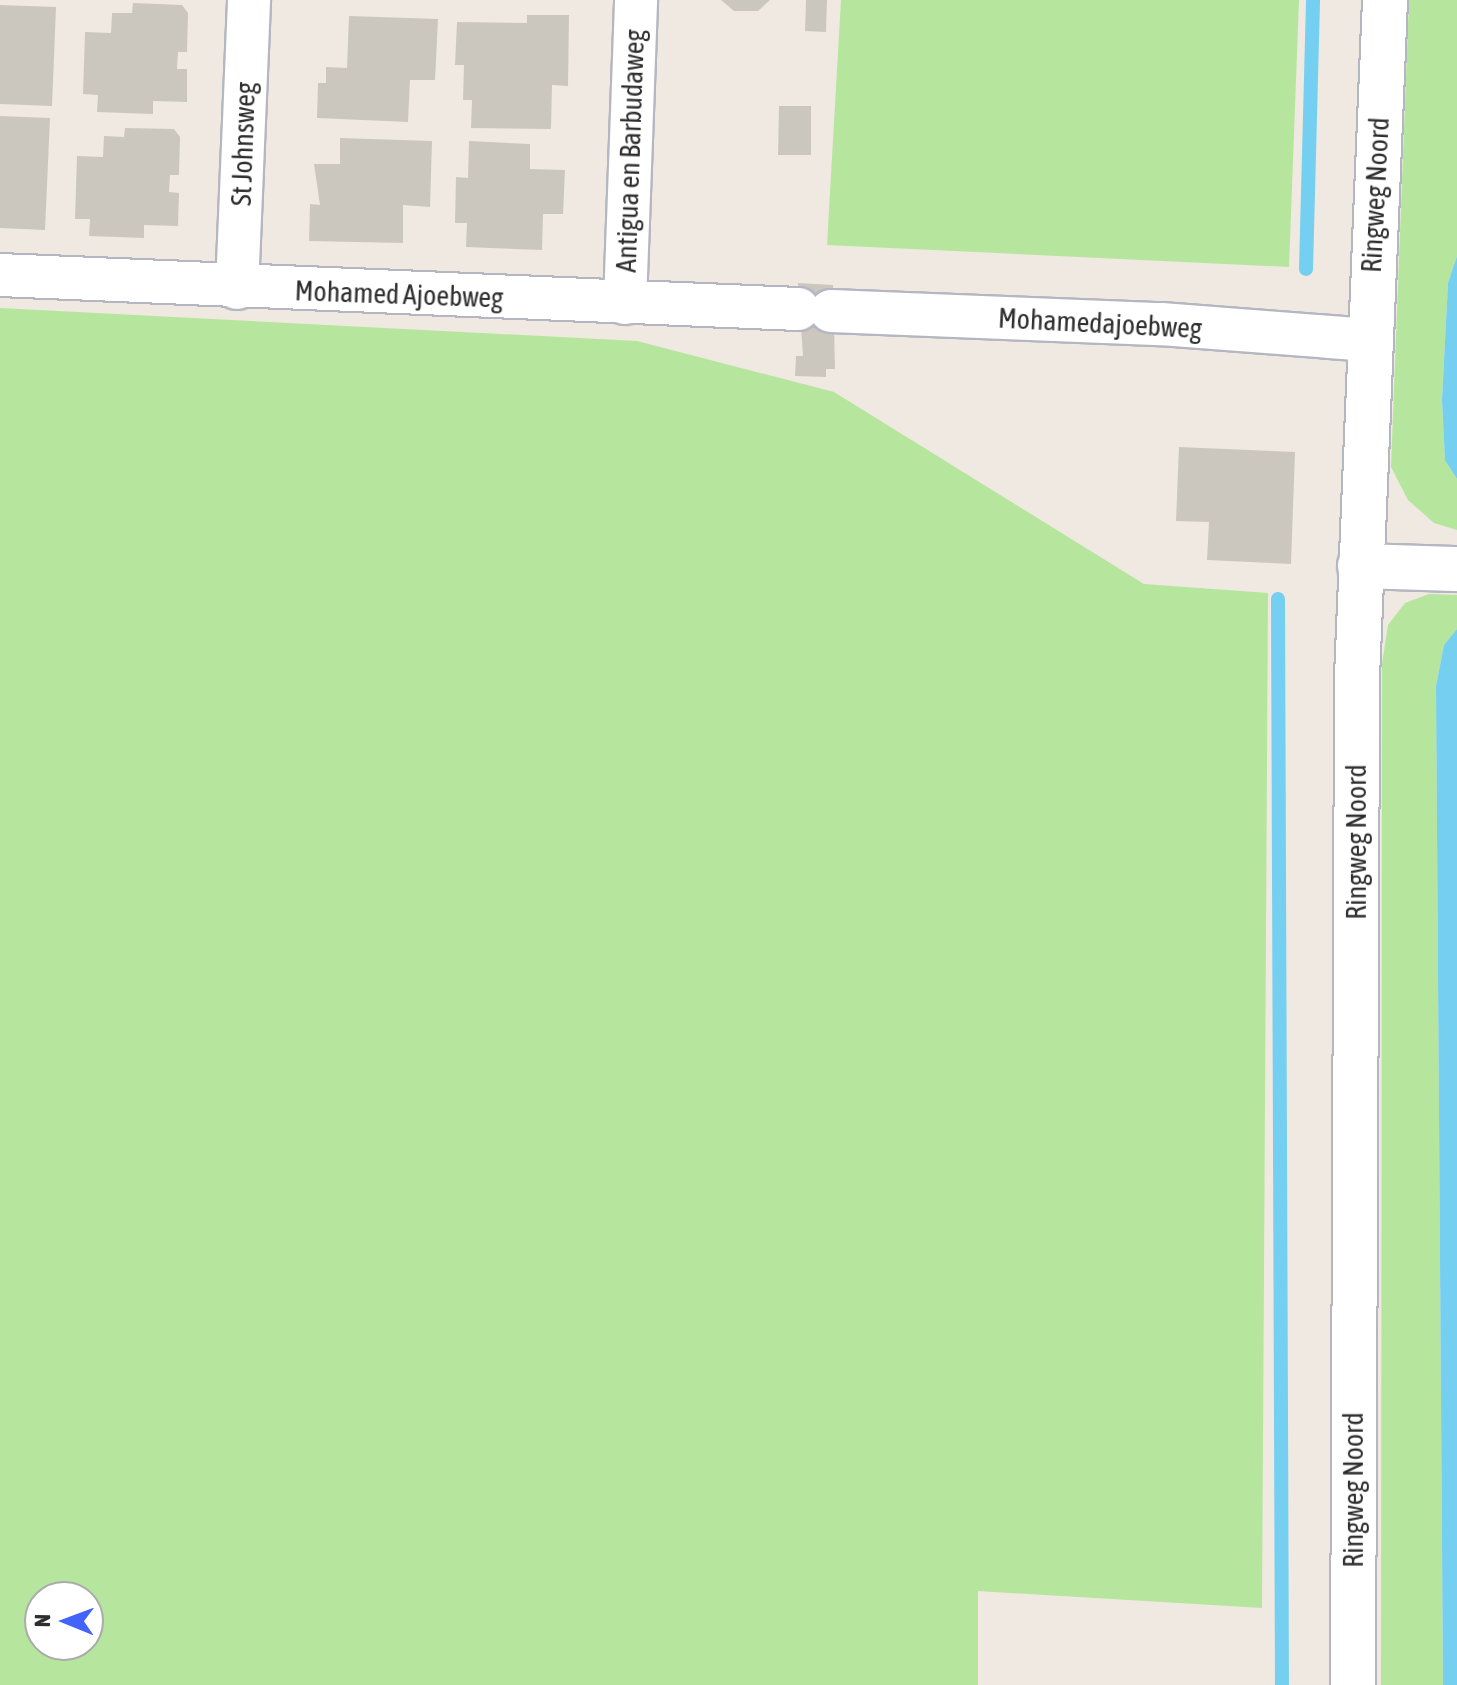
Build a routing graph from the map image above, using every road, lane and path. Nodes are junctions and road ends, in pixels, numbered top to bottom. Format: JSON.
{"nodes":[{"id":1,"x":249,"y":0,"type":"edge"},
{"id":2,"x":636,"y":0,"type":"edge"},
{"id":3,"x":1385,"y":0,"type":"edge"},
{"id":4,"x":0,"y":275,"type":"edge"},
{"id":5,"x":237,"y":288,"type":"junction"},
{"id":6,"x":625,"y":303,"type":"junction"},
{"id":7,"x":815,"y":310,"type":"joint"},
{"id":8,"x":1368,"y":340,"type":"junction"},
{"id":9,"x":1360,"y":566,"type":"junction"},
{"id":10,"x":1457,"y":569,"type":"edge"},
{"id":11,"x":1353,"y":1685,"type":"edge"}],
"edges":[{"from":1,"to":5,"type":"street","name":"St Johnsweg"},
{"from":2,"to":6,"type":"street","name":"Antigua en Barbudaweg"},
{"from":3,"to":8,"type":"street","name":"Ringweg Noord"},
{"from":4,"to":5,"type":"street","name":"Mohamed Ajoebweg"},
{"from":5,"to":6,"type":"street","name":"Mohamed Ajoebweg"},
{"from":6,"to":7,"type":"street","name":"Mohamed Ajoebweg"},
{"from":7,"to":8,"type":"street","name":"Mohamedajoebweg"},
{"from":8,"to":9,"type":"street","name":"Ringweg Noord"},
{"from":9,"to":10,"type":"street"},
{"from":9,"to":11,"type":"street","name":"Ringweg Noord"}]}
